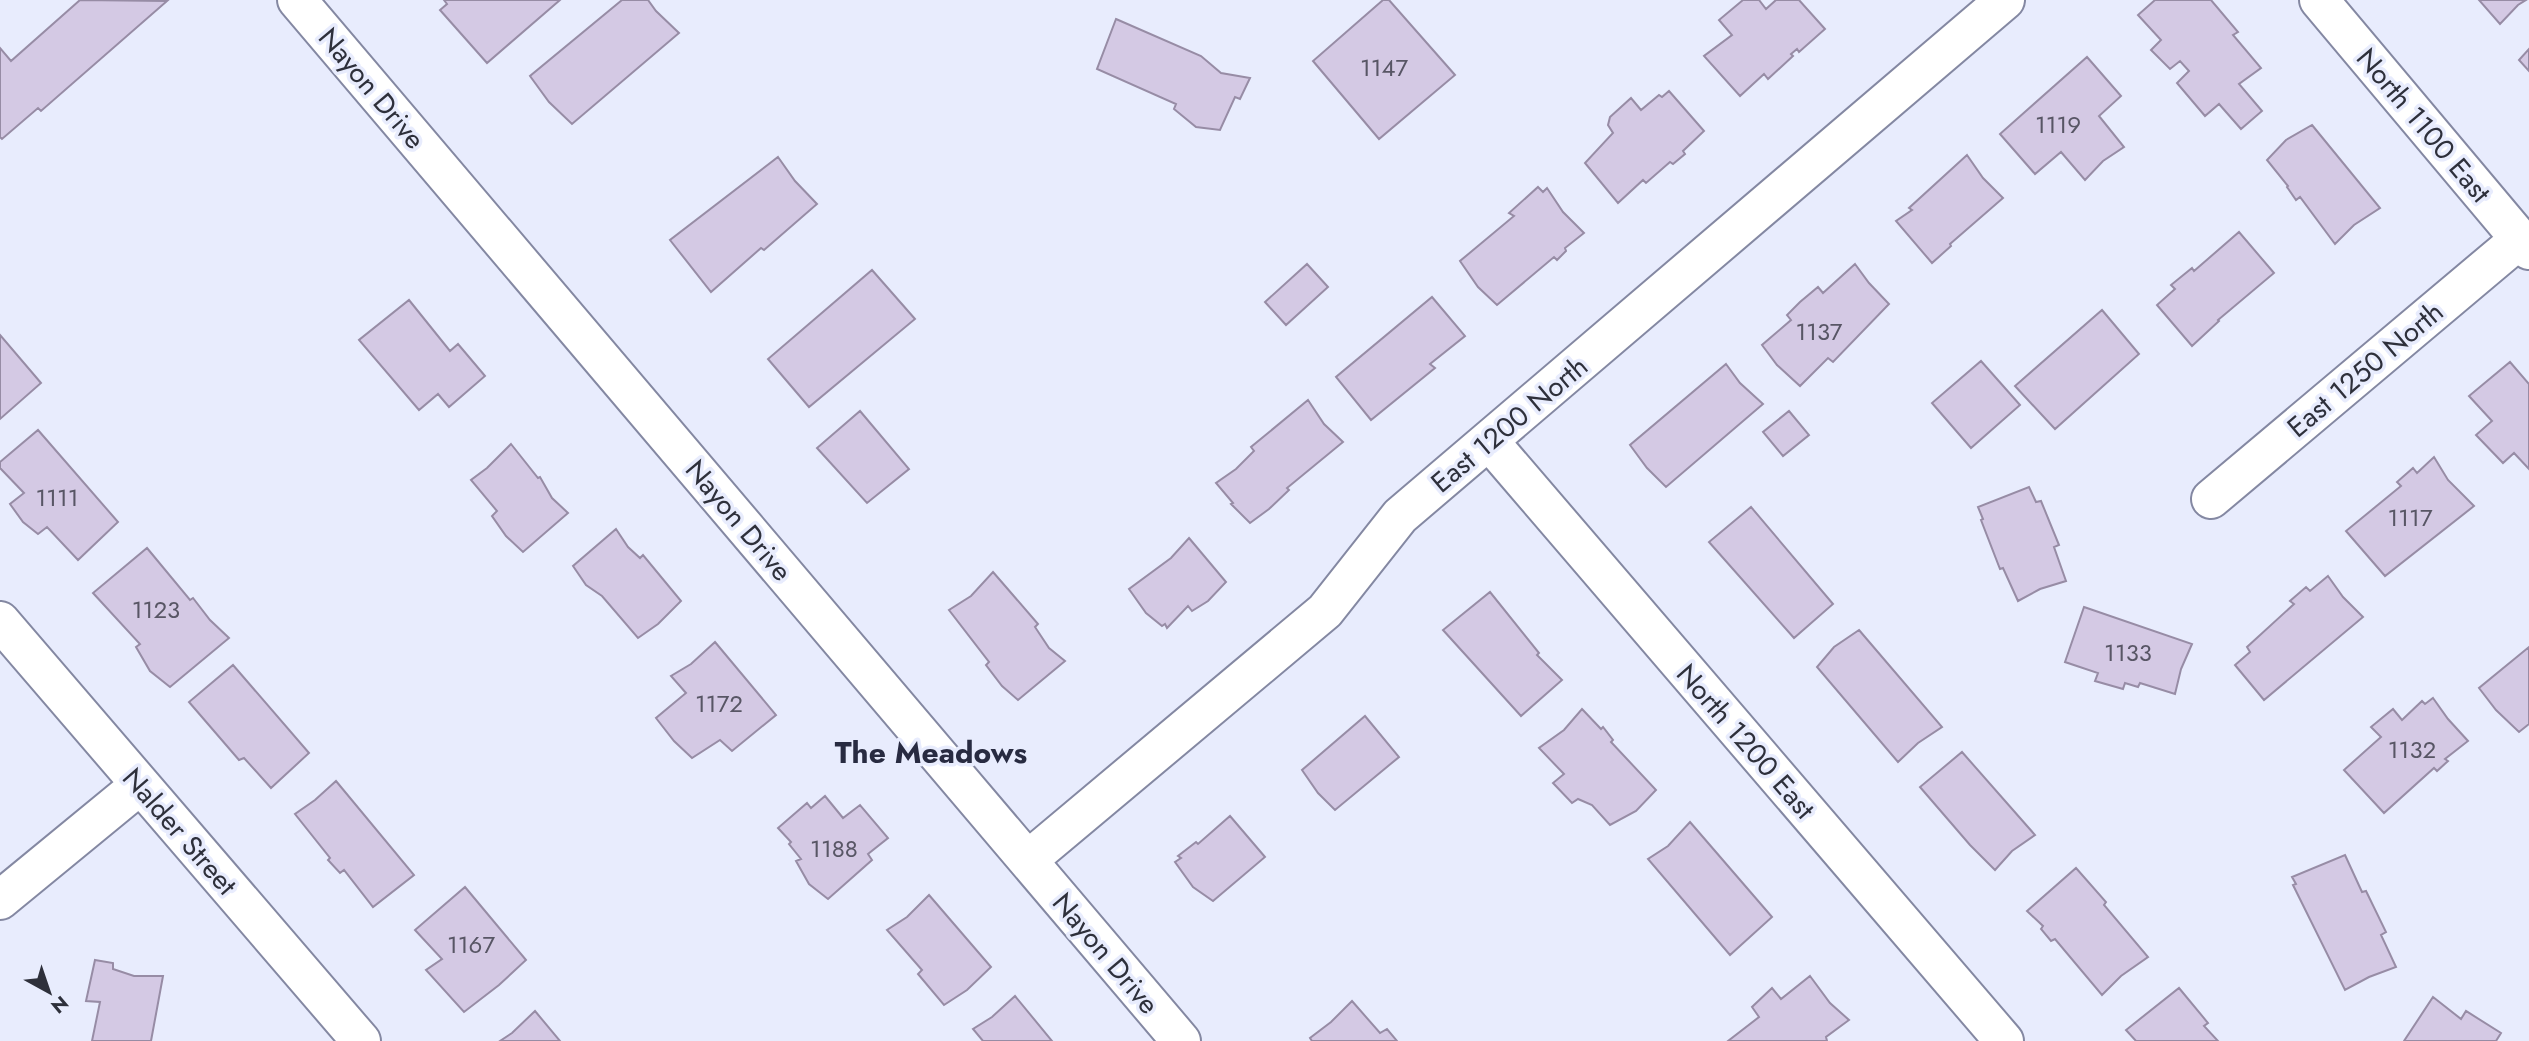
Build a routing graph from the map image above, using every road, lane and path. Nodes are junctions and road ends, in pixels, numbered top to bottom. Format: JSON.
{"nodes":[{"id":1,"x":297,"y":0,"type":"edge"},
{"id":2,"x":2005,"y":0,"type":"edge"},
{"id":3,"x":2319,"y":0,"type":"edge"},
{"id":4,"x":2524,"y":245,"type":"edge"},
{"id":5,"x":1489,"y":441,"type":"junction"},
{"id":6,"x":2210,"y":499,"type":"dead end"},
{"id":7,"x":0,"y":621,"type":"edge"},
{"id":8,"x":140,"y":785,"type":"junction"},
{"id":9,"x":1027,"y":860,"type":"junction"},
{"id":10,"x":0,"y":900,"type":"edge"},
{"id":11,"x":1985,"y":1035,"type":"edge"},
{"id":12,"x":361,"y":1041,"type":"edge"},
{"id":13,"x":1181,"y":1041,"type":"edge"}],
"edges":[{"from":1,"to":9,"type":"street","name":"Nayon Drive"},
{"from":2,"to":5,"type":"street","name":"East 1200 North"},
{"from":3,"to":4,"type":"street","name":"North 1100 East"},
{"from":4,"to":6,"type":"street","name":"East 1250 North"},
{"from":5,"to":9,"type":"street","name":"East 1200 North"},
{"from":5,"to":11,"type":"street","name":"North 1200 East"},
{"from":7,"to":8,"type":"street","name":"Nalder Street"},
{"from":8,"to":10,"type":"street"},
{"from":8,"to":12,"type":"street","name":"Nalder Street"},
{"from":9,"to":13,"type":"street","name":"Nayon Drive"}]}
